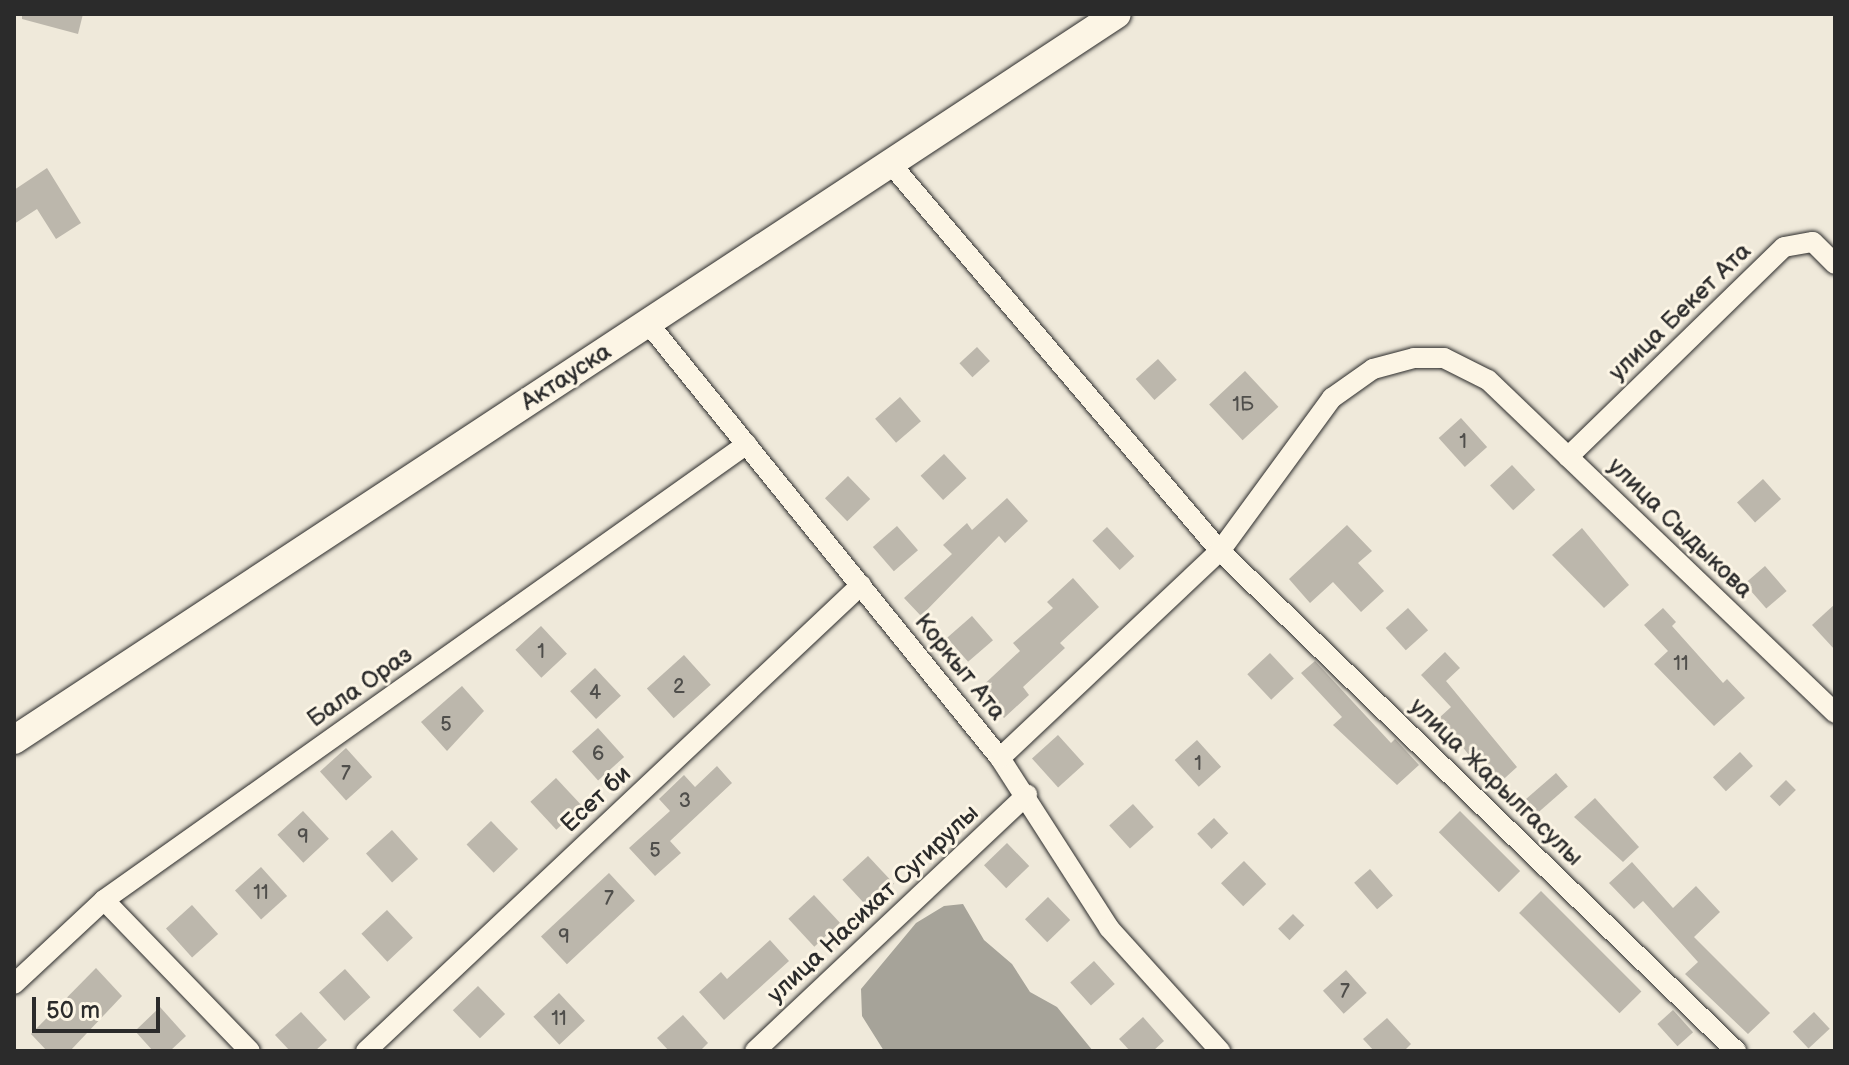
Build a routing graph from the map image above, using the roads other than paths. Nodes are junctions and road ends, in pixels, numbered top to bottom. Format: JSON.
{"nodes":[{"id":1,"x":1117,"y":14,"type":"edge"},
{"id":2,"x":890,"y":163,"type":"junction"},
{"id":3,"x":1835,"y":264,"type":"edge"},
{"id":4,"x":648,"y":323,"type":"junction"},
{"id":5,"x":747,"y":444,"type":"junction"},
{"id":6,"x":1568,"y":457,"type":"junction"},
{"id":7,"x":1220,"y":551,"type":"junction"},
{"id":8,"x":861,"y":585,"type":"junction"},
{"id":9,"x":1835,"y":713,"type":"edge"},
{"id":10,"x":14,"y":740,"type":"edge"},
{"id":11,"x":1000,"y":758,"type":"junction"},
{"id":12,"x":1027,"y":795,"type":"junction"},
{"id":13,"x":104,"y":900,"type":"junction"},
{"id":14,"x":14,"y":984,"type":"edge"},
{"id":15,"x":250,"y":1051,"type":"edge"},
{"id":16,"x":366,"y":1051,"type":"edge"},
{"id":17,"x":755,"y":1051,"type":"edge"},
{"id":18,"x":1220,"y":1051,"type":"edge"},
{"id":19,"x":1736,"y":1051,"type":"edge"}],
"edges":[{"from":1,"to":2,"type":"main road","name":"Актауска"},
{"from":2,"to":4,"type":"main road","name":"Актауска"},
{"from":2,"to":7,"type":"street","name":"улица Жарылгасулы"},
{"from":3,"to":6,"type":"street","name":"улица Бекет Ата"},
{"from":4,"to":5,"type":"street","name":"Коркыт Ата"},
{"from":4,"to":10,"type":"main road","name":"Актауска"},
{"from":5,"to":8,"type":"street","name":"Коркыт Ата"},
{"from":5,"to":13,"type":"street","name":"Бала Ораз"},
{"from":6,"to":7,"type":"street","name":"улица Сыдыкова"},
{"from":6,"to":9,"type":"street","name":"улица Сыдыкова"},
{"from":7,"to":11,"type":"street","name":"улица Сыдыкова"},
{"from":7,"to":19,"type":"street","name":"улица Жарылгасулы"},
{"from":8,"to":11,"type":"street","name":"Коркыт Ата"},
{"from":8,"to":16,"type":"street","name":"Есет би"},
{"from":11,"to":12,"type":"street","name":"Коркыт Ата"},
{"from":12,"to":17,"type":"street","name":"улица Насихат Сугирулы"},
{"from":12,"to":18,"type":"street","name":"Коркыт Ата"},
{"from":13,"to":14,"type":"street","name":"Бала Ораз"},
{"from":13,"to":15,"type":"street"}]}
